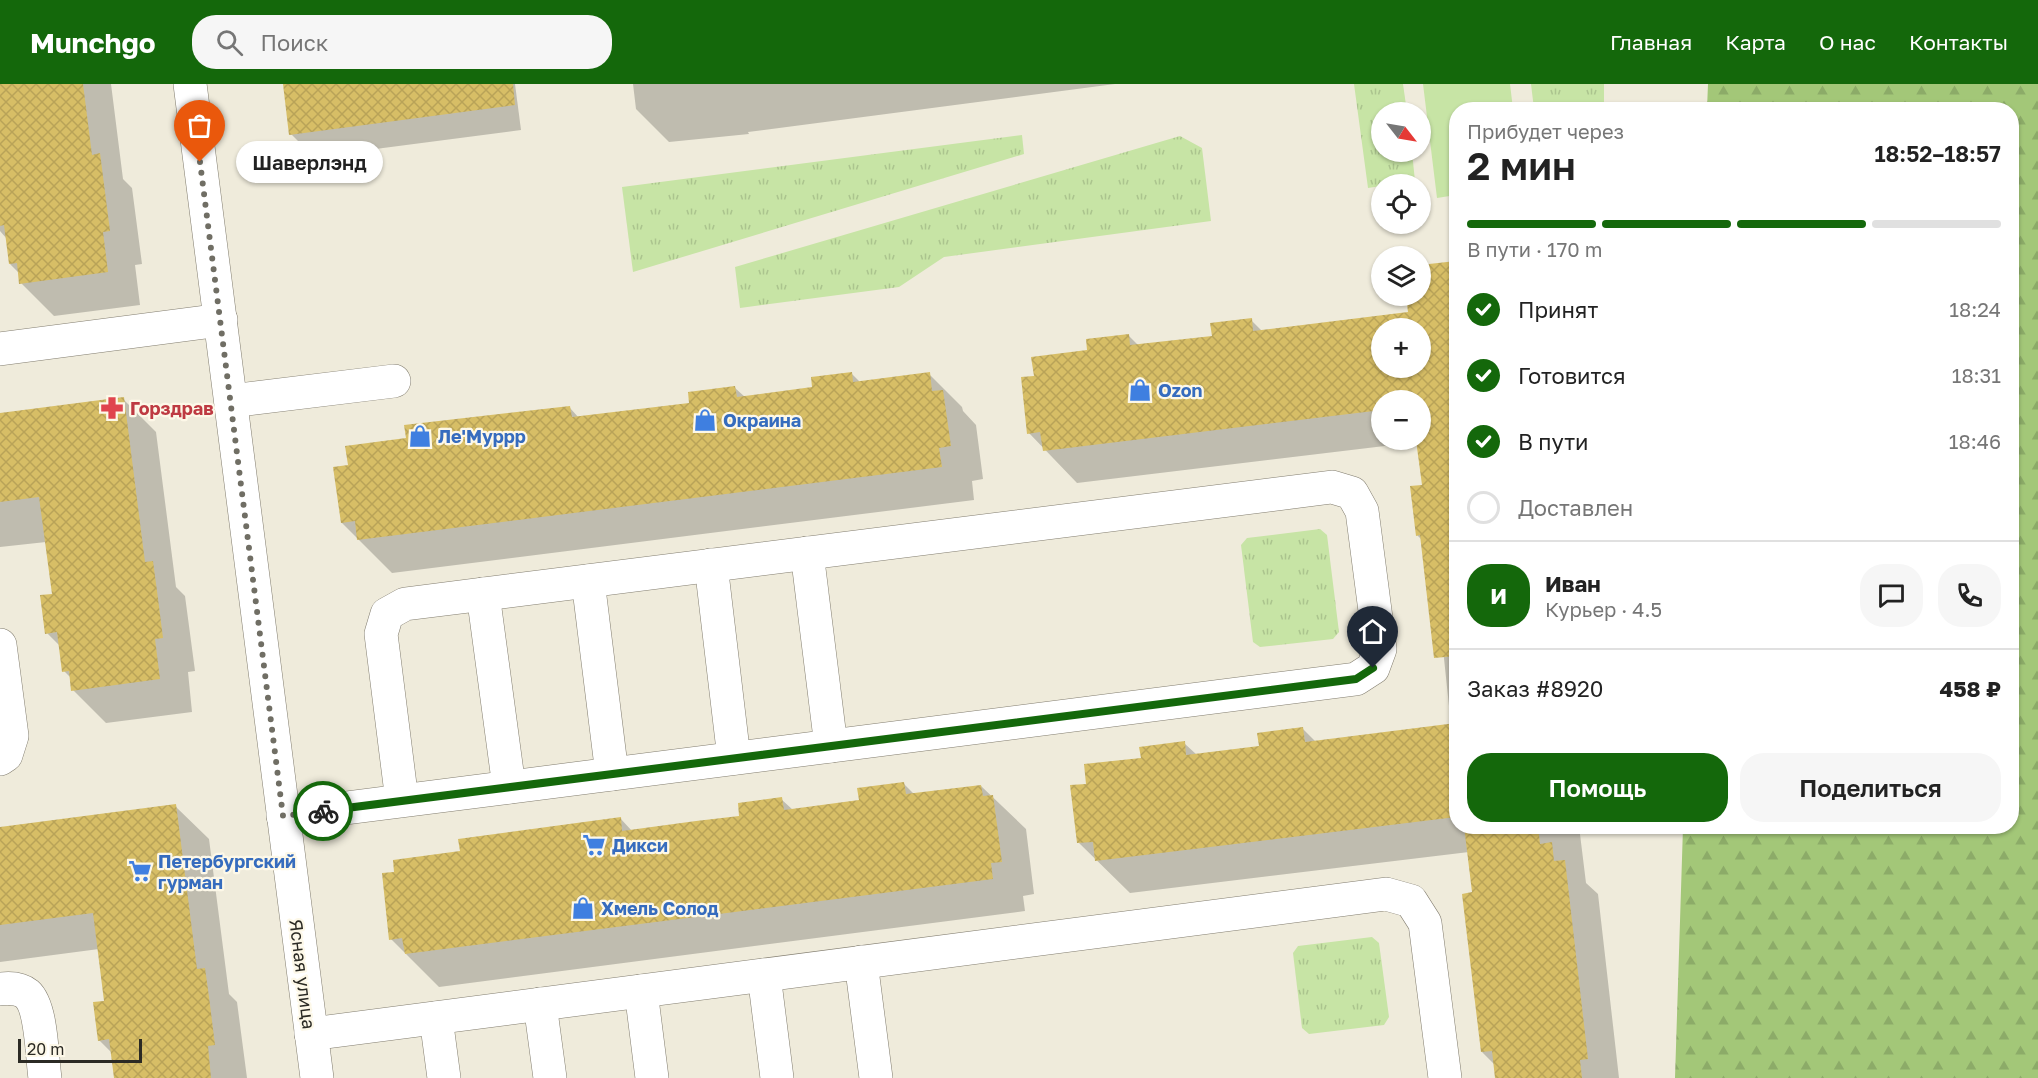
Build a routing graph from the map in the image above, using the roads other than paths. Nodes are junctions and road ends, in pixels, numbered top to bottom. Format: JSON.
{"nodes":[{"id":1,"x":190,"y":84,"type":"edge"},
{"id":2,"x":221,"y":320,"type":"junction"},
{"id":3,"x":0,"y":348,"type":"edge"},
{"id":4,"x":394,"y":381,"type":"dead end"},
{"id":5,"x":231,"y":401,"type":"junction"},
{"id":6,"x":807,"y":553,"type":"junction"},
{"id":7,"x":711,"y":565,"type":"junction"},
{"id":8,"x":588,"y":581,"type":"junction"},
{"id":9,"x":483,"y":594,"type":"junction"},
{"id":10,"x":0,"y":645,"type":"edge"},
{"id":11,"x":831,"y":746,"type":"junction"},
{"id":12,"x":734,"y":758,"type":"junction"},
{"id":13,"x":0,"y":759,"type":"edge"},
{"id":14,"x":612,"y":774,"type":"junction"},
{"id":15,"x":509,"y":787,"type":"junction"},
{"id":16,"x":402,"y":801,"type":"junction"},
{"id":17,"x":283,"y":816,"type":"junction"},
{"id":18,"x":861,"y":962,"type":"junction"},
{"id":19,"x":764,"y":975,"type":"junction"},
{"id":20,"x":0,"y":989,"type":"edge"},
{"id":21,"x":640,"y":991,"type":"junction"},
{"id":22,"x":540,"y":1004,"type":"junction"},
{"id":23,"x":436,"y":1018,"type":"junction"},
{"id":24,"x":311,"y":1034,"type":"junction"},
{"id":25,"x":45,"y":1078,"type":"edge"},
{"id":26,"x":317,"y":1078,"type":"edge"},
{"id":27,"x":444,"y":1078,"type":"edge"},
{"id":28,"x":550,"y":1078,"type":"edge"},
{"id":29,"x":652,"y":1078,"type":"edge"},
{"id":30,"x":777,"y":1078,"type":"edge"},
{"id":31,"x":876,"y":1078,"type":"edge"},
{"id":32,"x":1445,"y":1078,"type":"edge"}],
"edges":[{"from":1,"to":2,"type":"street","name":"Ясная улица"},
{"from":2,"to":3,"type":"street"},
{"from":2,"to":5,"type":"street","name":"Ясная улица"},
{"from":4,"to":5,"type":"street"},
{"from":5,"to":17,"type":"street","name":"Ясная улица"},
{"from":6,"to":7,"type":"street"},
{"from":6,"to":11,"type":"street"},
{"from":6,"to":11,"type":"street"},
{"from":7,"to":8,"type":"street"},
{"from":7,"to":12,"type":"street"},
{"from":8,"to":9,"type":"street"},
{"from":8,"to":14,"type":"street"},
{"from":9,"to":15,"type":"street"},
{"from":9,"to":16,"type":"street"},
{"from":10,"to":13,"type":"street"},
{"from":11,"to":12,"type":"street"},
{"from":12,"to":14,"type":"street"},
{"from":14,"to":15,"type":"street"},
{"from":15,"to":16,"type":"street"},
{"from":16,"to":17,"type":"street"},
{"from":17,"to":24,"type":"street","name":"Ясная улица"},
{"from":18,"to":19,"type":"street"},
{"from":18,"to":31,"type":"street"},
{"from":18,"to":32,"type":"street"},
{"from":19,"to":21,"type":"street"},
{"from":19,"to":30,"type":"street"},
{"from":20,"to":25,"type":"street"},
{"from":21,"to":22,"type":"street"},
{"from":21,"to":29,"type":"street"},
{"from":22,"to":23,"type":"street"},
{"from":22,"to":28,"type":"street"},
{"from":23,"to":24,"type":"street"},
{"from":23,"to":27,"type":"street"},
{"from":24,"to":26,"type":"street","name":"Ясная улица"}]}
